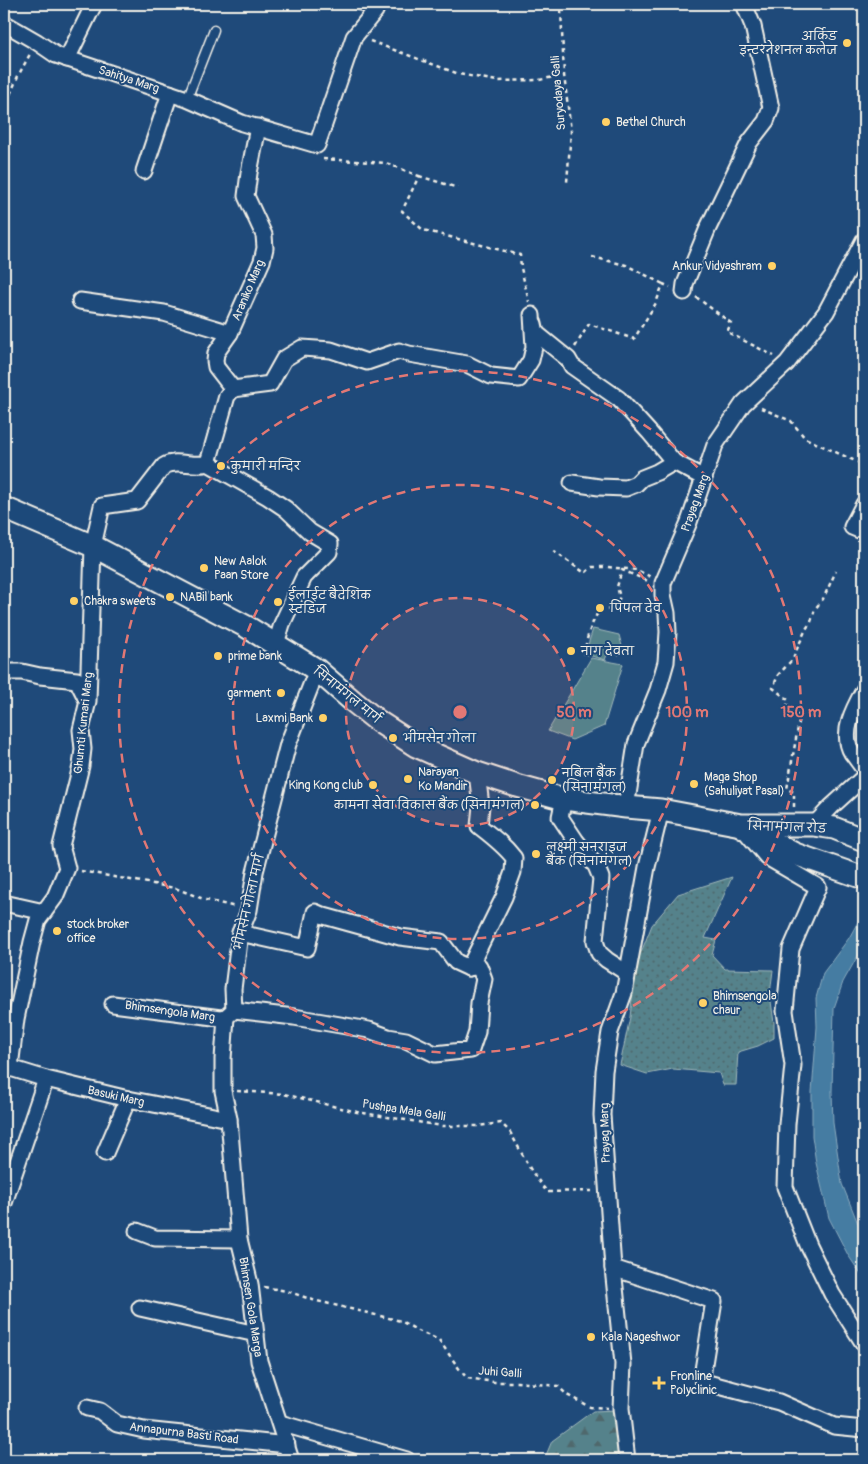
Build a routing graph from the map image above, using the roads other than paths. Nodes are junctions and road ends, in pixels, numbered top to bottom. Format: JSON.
{"nodes":[{"id":1,"x":94,"y":4,"type":"edge"},
{"id":2,"x":354,"y":4,"type":"edge"},
{"id":3,"x":744,"y":4,"type":"edge"},
{"id":4,"x":377,"y":8,"type":"edge"},
{"id":5,"x":4,"y":22,"type":"edge"},
{"id":6,"x":214,"y":30,"type":"dead end"},
{"id":7,"x":67,"y":59,"type":"junction"},
{"id":8,"x":170,"y":93,"type":"junction"},
{"id":9,"x":187,"y":99,"type":"junction"},
{"id":10,"x":258,"y":127,"type":"junction"},
{"id":11,"x":144,"y":171,"type":"dead end"},
{"id":12,"x":864,"y":240,"type":"edge"},
{"id":13,"x":684,"y":292,"type":"road end"},
{"id":14,"x":80,"y":301,"type":"dead end"},
{"id":15,"x":230,"y":333,"type":"junction"},
{"id":16,"x":233,"y":389,"type":"junction"},
{"id":17,"x":674,"y":462,"type":"junction"},
{"id":18,"x":208,"y":463,"type":"junction"},
{"id":19,"x":704,"y":478,"type":"junction"},
{"id":20,"x":572,"y":483,"type":"dead end"},
{"id":21,"x":864,"y":504,"type":"edge"},
{"id":22,"x":4,"y":508,"type":"edge"},
{"id":23,"x":864,"y":532,"type":"edge"},
{"id":24,"x":93,"y":546,"type":"junction"},
{"id":25,"x":276,"y":644,"type":"junction"},
{"id":26,"x":317,"y":670,"type":"junction"},
{"id":27,"x":4,"y":672,"type":"edge"},
{"id":28,"x":864,"y":690,"type":"edge"},
{"id":29,"x":88,"y":701,"type":"junction"},
{"id":30,"x":864,"y":769,"type":"edge"},
{"id":31,"x":477,"y":773,"type":"junction"},
{"id":32,"x":864,"y":777,"type":"edge"},
{"id":33,"x":564,"y":799,"type":"junction"},
{"id":34,"x":626,"y":807,"type":"junction"},
{"id":35,"x":661,"y":810,"type":"junction"},
{"id":36,"x":741,"y":825,"type":"junction"},
{"id":37,"x":814,"y":826,"type":"junction"},
{"id":38,"x":864,"y":840,"type":"edge"},
{"id":39,"x":864,"y":878,"type":"edge"},
{"id":40,"x":4,"y":903,"type":"edge"},
{"id":41,"x":44,"y":912,"type":"junction"},
{"id":42,"x":240,"y":933,"type":"junction"},
{"id":43,"x":470,"y":968,"type":"junction"},
{"id":44,"x":627,"y":973,"type":"junction"},
{"id":45,"x":113,"y":1004,"type":"dead end"},
{"id":46,"x":230,"y":1014,"type":"junction"},
{"id":47,"x":7,"y":1066,"type":"edge"},
{"id":48,"x":46,"y":1079,"type":"junction"},
{"id":49,"x":128,"y":1099,"type":"junction"},
{"id":50,"x":229,"y":1119,"type":"junction"},
{"id":51,"x":105,"y":1153,"type":"dead end"},
{"id":52,"x":4,"y":1203,"type":"edge"},
{"id":53,"x":136,"y":1231,"type":"dead end"},
{"id":54,"x":239,"y":1239,"type":"junction"},
{"id":55,"x":613,"y":1268,"type":"junction"},
{"id":56,"x":140,"y":1308,"type":"dead end"},
{"id":57,"x":256,"y":1334,"type":"junction"},
{"id":58,"x":864,"y":1344,"type":"edge"},
{"id":59,"x":87,"y":1408,"type":"dead end"},
{"id":60,"x":280,"y":1424,"type":"junction"},
{"id":61,"x":864,"y":1429,"type":"edge"},
{"id":62,"x":287,"y":1445,"type":"junction"},
{"id":63,"x":291,"y":1460,"type":"edge"},
{"id":64,"x":407,"y":1460,"type":"edge"},
{"id":65,"x":627,"y":1460,"type":"edge"}],
"edges":[{"from":1,"to":7,"type":"street"},
{"from":2,"to":4,"type":"lane"},
{"from":3,"to":13,"type":"street"},
{"from":4,"to":10,"type":"street"},
{"from":5,"to":7,"type":"street","name":"Sahitya Marg"},
{"from":6,"to":9,"type":"lane"},
{"from":7,"to":8,"type":"street","name":"Sahitya Marg"},
{"from":8,"to":9,"type":"street","name":"Sahitya Marg"},
{"from":8,"to":11,"type":"street"},
{"from":9,"to":10,"type":"street","name":"Sahitya Marg"},
{"from":10,"to":15,"type":"street","name":"Araniko Marg"},
{"from":12,"to":19,"type":"street","name":"Prayag Marg"},
{"from":14,"to":15,"type":"street"},
{"from":15,"to":16,"type":"street","name":"Araniko Marg"},
{"from":16,"to":17,"type":"street"},
{"from":16,"to":18,"type":"street"},
{"from":17,"to":19,"type":"street"},
{"from":17,"to":20,"type":"street"},
{"from":18,"to":24,"type":"street"},
{"from":18,"to":25,"type":"street"},
{"from":19,"to":34,"type":"street","name":"Prayag Marg"},
{"from":21,"to":23,"type":"street"},
{"from":22,"to":24,"type":"main road","name":"सिनामंगल मार्ग"},
{"from":24,"to":25,"type":"main road","name":"सिनामंगल मार्ग"},
{"from":24,"to":29,"type":"street","name":"Ghumti Kumari Marg"},
{"from":25,"to":26,"type":"main road","name":"सिनामंगल मार्ग"},
{"from":26,"to":31,"type":"main road","name":"सिनामंगल मार्ग"},
{"from":26,"to":42,"type":"street","name":"भीमसेन गोला मार्ग"},
{"from":27,"to":29,"type":"street"},
{"from":28,"to":30,"type":"street"},
{"from":29,"to":41,"type":"street","name":"Ghumti Kumari Marg"},
{"from":31,"to":33,"type":"main road","name":"सिनामंगल मार्ग"},
{"from":31,"to":43,"type":"street"},
{"from":32,"to":37,"type":"street"},
{"from":33,"to":34,"type":"main road","name":"सिनामंगल मार्ग"},
{"from":33,"to":44,"type":"street"},
{"from":34,"to":35,"type":"main road","name":"सिनामंगल मार्ग"},
{"from":35,"to":36,"type":"main road","name":"सिनामंगल मार्ग"},
{"from":35,"to":44,"type":"street","name":"Prayag Marg"},
{"from":36,"to":37,"type":"main road","name":"सिनामंगल रोड"},
{"from":36,"to":39,"type":"main road"},
{"from":36,"to":58,"type":"street"},
{"from":37,"to":38,"type":"main road"},
{"from":40,"to":41,"type":"street"},
{"from":41,"to":47,"type":"street"},
{"from":42,"to":43,"type":"street"},
{"from":42,"to":46,"type":"street","name":"भीमसेन गोला मार्ग"},
{"from":43,"to":46,"type":"street","name":"Bhimsengola Marg"},
{"from":44,"to":55,"type":"street","name":"Prayag Marg"},
{"from":45,"to":46,"type":"street","name":"Bhimsengola Marg"},
{"from":46,"to":50,"type":"street","name":"भीमसेन गोला मार्ग"},
{"from":47,"to":48,"type":"street","name":"Basuki Marg"},
{"from":48,"to":49,"type":"street","name":"Basuki Marg"},
{"from":48,"to":52,"type":"street"},
{"from":49,"to":50,"type":"street","name":"Basuki Marg"},
{"from":49,"to":51,"type":"street"},
{"from":50,"to":54,"type":"street","name":"Bhimsen Gola Marga"},
{"from":53,"to":54,"type":"street"},
{"from":54,"to":57,"type":"street","name":"Bhimsen Gola Marga"},
{"from":55,"to":61,"type":"street"},
{"from":55,"to":65,"type":"street","name":"Prayag Marg"},
{"from":56,"to":57,"type":"street"},
{"from":57,"to":60,"type":"street","name":"Bhimsen Gola Marga"},
{"from":59,"to":62,"type":"street","name":"Annapurna Basti Road"},
{"from":60,"to":62,"type":"street","name":"Bhimsen Gola Marga"},
{"from":60,"to":64,"type":"street"},
{"from":62,"to":63,"type":"street","name":"Bhimsen Gola Marga"}]}
